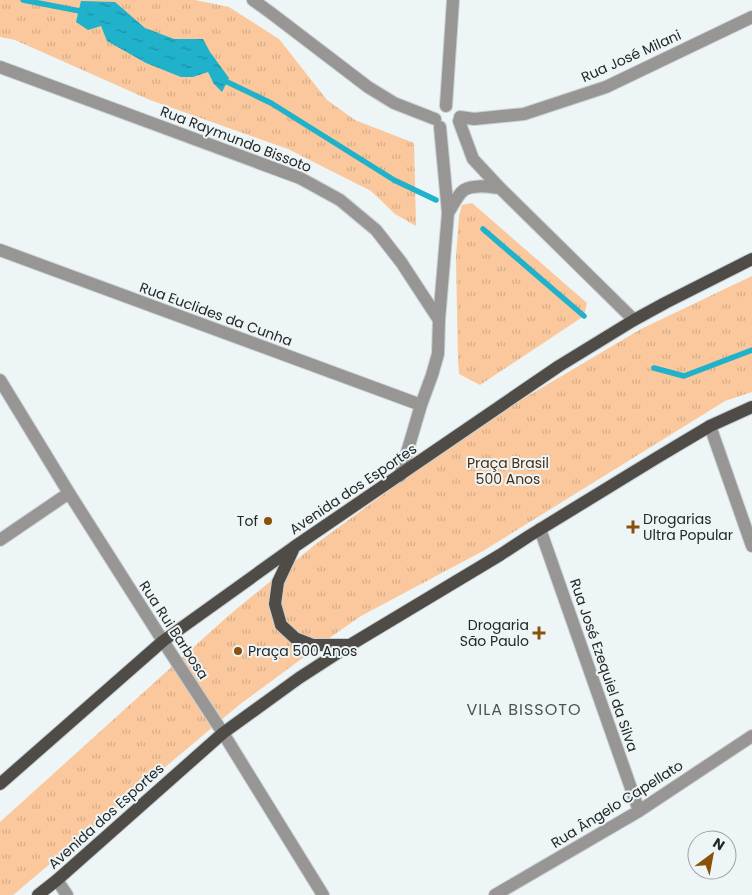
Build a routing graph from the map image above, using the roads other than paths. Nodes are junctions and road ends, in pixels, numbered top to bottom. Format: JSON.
{"nodes":[{"id":1,"x":253,"y":0,"type":"edge"},
{"id":2,"x":453,"y":0,"type":"edge"},
{"id":3,"x":752,"y":17,"type":"edge"},
{"id":4,"x":0,"y":67,"type":"edge"},
{"id":5,"x":446,"y":106,"type":"junction"},
{"id":6,"x":459,"y":119,"type":"junction"},
{"id":7,"x":438,"y":123,"type":"junction"},
{"id":8,"x":500,"y":188,"type":"junction"},
{"id":9,"x":448,"y":213,"type":"junction"},
{"id":10,"x":0,"y":250,"type":"edge"},
{"id":11,"x":752,"y":260,"type":"edge"},
{"id":12,"x":439,"y":320,"type":"junction"},
{"id":13,"x":634,"y":320,"type":"junction"},
{"id":14,"x":0,"y":380,"type":"edge"},
{"id":15,"x":421,"y":405,"type":"junction"},
{"id":16,"x":752,"y":407,"type":"edge"},
{"id":17,"x":710,"y":426,"type":"junction"},
{"id":18,"x":400,"y":476,"type":"junction"},
{"id":19,"x":69,"y":493,"type":"junction"},
{"id":20,"x":540,"y":529,"type":"junction"},
{"id":21,"x":0,"y":540,"type":"edge"},
{"id":22,"x":752,"y":546,"type":"edge"},
{"id":23,"x":294,"y":547,"type":"junction"},
{"id":24,"x":163,"y":641,"type":"junction"},
{"id":25,"x":350,"y":645,"type":"junction"},
{"id":26,"x":224,"y":733,"type":"junction"},
{"id":27,"x":752,"y":736,"type":"edge"},
{"id":28,"x":0,"y":784,"type":"edge"},
{"id":29,"x":639,"y":811,"type":"junction"},
{"id":30,"x":56,"y":880,"type":"junction"},
{"id":31,"x":38,"y":895,"type":"edge"},
{"id":32,"x":67,"y":895,"type":"edge"},
{"id":33,"x":323,"y":895,"type":"edge"},
{"id":34,"x":495,"y":895,"type":"edge"}],
"edges":[{"from":1,"to":7,"type":"street"},
{"from":2,"to":5,"type":"street"},
{"from":3,"to":6,"type":"street","name":"Rua José Milani"},
{"from":4,"to":12,"type":"street","name":"Rua Raymundo Bissoto"},
{"from":5,"to":6,"type":"street"},
{"from":5,"to":7,"type":"street"},
{"from":6,"to":7,"type":"street"},
{"from":6,"to":8,"type":"street"},
{"from":7,"to":9,"type":"street"},
{"from":8,"to":9,"type":"street"},
{"from":8,"to":13,"type":"street"},
{"from":9,"to":12,"type":"street"},
{"from":10,"to":15,"type":"street","name":"Rua Euclides da Cunha"},
{"from":11,"to":13,"type":"main road","name":"Avenida dos Esportes"},
{"from":12,"to":15,"type":"street"},
{"from":13,"to":18,"type":"main road","name":"Avenida dos Esportes"},
{"from":14,"to":19,"type":"street","name":"Rua Rui Barbosa"},
{"from":15,"to":18,"type":"street"},
{"from":16,"to":17,"type":"main road","name":"Avenida dos Esportes"},
{"from":17,"to":20,"type":"main road","name":"Avenida dos Esportes"},
{"from":17,"to":22,"type":"street"},
{"from":18,"to":23,"type":"main road","name":"Avenida dos Esportes"},
{"from":19,"to":21,"type":"street"},
{"from":19,"to":24,"type":"street","name":"Rua Rui Barbosa"},
{"from":20,"to":25,"type":"main road","name":"Avenida dos Esportes"},
{"from":20,"to":29,"type":"street","name":"Rua José Ezequiel da Silva"},
{"from":23,"to":24,"type":"main road","name":"Avenida dos Esportes"},
{"from":23,"to":25,"type":"main road"},
{"from":24,"to":26,"type":"street","name":"Rua Rui Barbosa"},
{"from":24,"to":28,"type":"main road","name":"Avenida dos Esportes"},
{"from":25,"to":26,"type":"main road","name":"Avenida dos Esportes"},
{"from":26,"to":30,"type":"main road","name":"Avenida dos Esportes"},
{"from":26,"to":33,"type":"street","name":"Rua Rui Barbosa"},
{"from":27,"to":29,"type":"street","name":"Rua Ângelo Capellato"},
{"from":29,"to":34,"type":"street","name":"Rua Ângelo Capellato"},
{"from":30,"to":31,"type":"main road","name":"Avenida dos Esportes"},
{"from":30,"to":32,"type":"street"}]}
